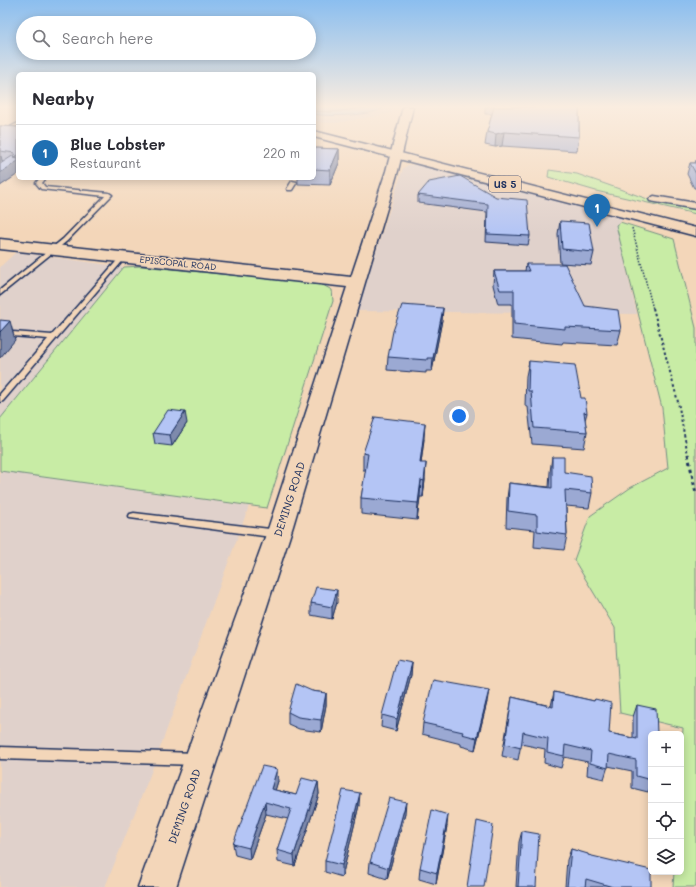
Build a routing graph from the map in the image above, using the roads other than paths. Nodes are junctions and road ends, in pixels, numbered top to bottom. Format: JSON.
{"nodes":[{"id":1,"x":384,"y":148,"type":"edge"},
{"id":2,"x":389,"y":148,"type":"edge"},
{"id":3,"x":397,"y":151,"type":"junction"},
{"id":4,"x":41,"y":180,"type":"edge"},
{"id":5,"x":295,"y":180,"type":"edge"},
{"id":6,"x":290,"y":189,"type":"dead end"},
{"id":7,"x":654,"y":199,"type":"dead end"},
{"id":8,"x":696,"y":206,"type":"edge"},
{"id":9,"x":696,"y":222,"type":"edge"},
{"id":10,"x":696,"y":232,"type":"edge"},
{"id":11,"x":0,"y":244,"type":"edge"},
{"id":12,"x":53,"y":250,"type":"junction"},
{"id":13,"x":122,"y":257,"type":"junction"},
{"id":14,"x":356,"y":283,"type":"junction"},
{"id":15,"x":0,"y":293,"type":"edge"},
{"id":16,"x":0,"y":333,"type":"edge"},
{"id":17,"x":54,"y":337,"type":"junction"},
{"id":18,"x":0,"y":399,"type":"edge"},
{"id":19,"x":134,"y":516,"type":"dead end"},
{"id":20,"x":278,"y":534,"type":"junction"},
{"id":21,"x":0,"y":753,"type":"edge"},
{"id":22,"x":201,"y":759,"type":"junction"},
{"id":23,"x":157,"y":887,"type":"edge"}],
"edges":[{"from":1,"to":3,"type":"main road","number":"US 5"},
{"from":2,"to":3,"type":"main road","number":"US 5"},
{"from":3,"to":9,"type":"main road","number":"US 5"},
{"from":3,"to":10,"type":"main road","number":"US 5"},
{"from":3,"to":14,"type":"main road","name":"DEMING ROAD"},
{"from":4,"to":12,"type":"lane"},
{"from":5,"to":6,"type":"lane"},
{"from":7,"to":8,"type":"street"},
{"from":11,"to":12,"type":"main road","name":"EPISCOPAL ROAD"},
{"from":12,"to":13,"type":"main road","name":"EPISCOPAL ROAD"},
{"from":12,"to":15,"type":"lane"},
{"from":13,"to":14,"type":"main road","name":"EPISCOPAL ROAD"},
{"from":13,"to":17,"type":"lane"},
{"from":14,"to":20,"type":"main road","name":"DEMING ROAD"},
{"from":16,"to":17,"type":"lane"},
{"from":17,"to":18,"type":"lane"},
{"from":19,"to":20,"type":"lane"},
{"from":20,"to":22,"type":"main road","name":"DEMING ROAD"},
{"from":21,"to":22,"type":"lane"},
{"from":22,"to":23,"type":"main road","name":"DEMING ROAD"}]}
